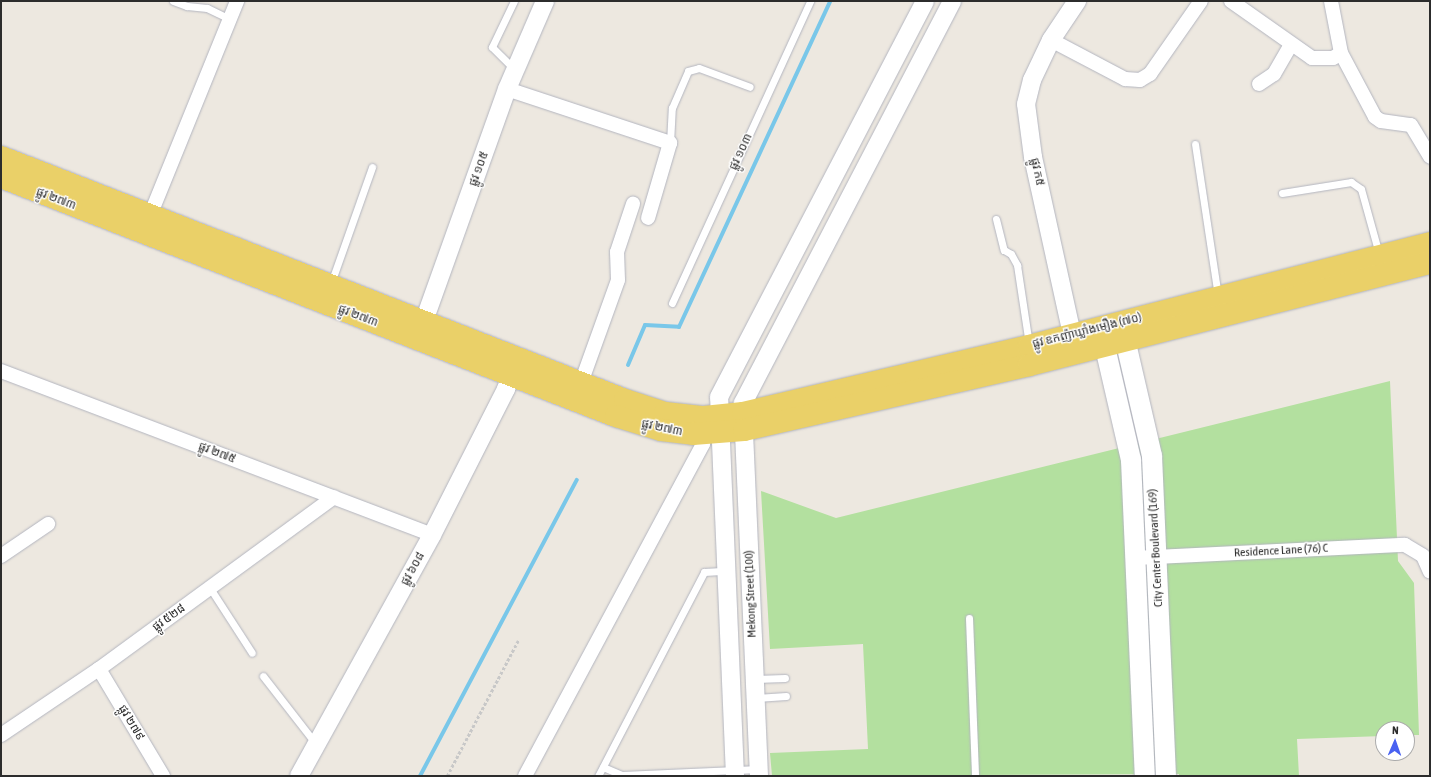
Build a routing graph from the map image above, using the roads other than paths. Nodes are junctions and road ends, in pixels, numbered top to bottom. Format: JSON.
{"nodes":[{"id":1,"x":173,"y":1,"type":"edge"},
{"id":2,"x":237,"y":1,"type":"edge"},
{"id":3,"x":514,"y":1,"type":"edge"},
{"id":4,"x":810,"y":1,"type":"edge"},
{"id":5,"x":925,"y":1,"type":"edge"},
{"id":6,"x":952,"y":1,"type":"edge"},
{"id":7,"x":1077,"y":1,"type":"edge"},
{"id":8,"x":1201,"y":1,"type":"edge"},
{"id":9,"x":1231,"y":1,"type":"edge"},
{"id":10,"x":1331,"y":1,"type":"edge"},
{"id":11,"x":542,"y":2,"type":"edge"},
{"id":12,"x":230,"y":19,"type":"junction"},
{"id":13,"x":1051,"y":40,"type":"junction"},
{"id":14,"x":1291,"y":44,"type":"junction"},
{"id":15,"x":1341,"y":53,"type":"junction"},
{"id":16,"x":515,"y":70,"type":"junction"},
{"id":17,"x":1259,"y":84,"type":"dead end"},
{"id":18,"x":750,"y":87,"type":"dead end"},
{"id":19,"x":507,"y":89,"type":"junction"},
{"id":20,"x":670,"y":143,"type":"junction"},
{"id":21,"x":1195,"y":144,"type":"dead end"},
{"id":22,"x":1430,"y":157,"type":"edge"},
{"id":23,"x":1,"y":158,"type":"edge"},
{"id":24,"x":372,"y":167,"type":"dead end"},
{"id":25,"x":1,"y":177,"type":"edge"},
{"id":26,"x":1282,"y":192,"type":"dead end"},
{"id":27,"x":633,"y":204,"type":"dead end"},
{"id":28,"x":648,"y":218,"type":"dead end"},
{"id":29,"x":996,"y":219,"type":"dead end"},
{"id":30,"x":147,"y":224,"type":"junction"},
{"id":31,"x":1430,"y":243,"type":"edge"},
{"id":32,"x":1430,"y":263,"type":"edge"},
{"id":33,"x":1382,"y":265,"type":"junction"},
{"id":34,"x":276,"y":274,"type":"junction"},
{"id":35,"x":330,"y":285,"type":"junction"},
{"id":36,"x":1218,"y":298,"type":"junction"},
{"id":37,"x":672,"y":303,"type":"dead end"},
{"id":38,"x":421,"y":330,"type":"junction"},
{"id":39,"x":1123,"y":332,"type":"junction"},
{"id":40,"x":1103,"y":337,"type":"junction"},
{"id":41,"x":1074,"y":345,"type":"junction"},
{"id":42,"x":1029,"y":346,"type":"junction"},
{"id":43,"x":514,"y":366,"type":"junction"},
{"id":44,"x":1,"y":371,"type":"edge"},
{"id":45,"x":581,"y":383,"type":"junction"},
{"id":46,"x":744,"y":421,"type":"junction"},
{"id":47,"x":712,"y":425,"type":"junction"},
{"id":48,"x":334,"y":497,"type":"junction"},
{"id":49,"x":48,"y":524,"type":"dead end"},
{"id":50,"x":432,"y":535,"type":"junction"},
{"id":51,"x":1426,"y":554,"type":"edge"},
{"id":52,"x":1,"y":556,"type":"edge"},
{"id":53,"x":1157,"y":557,"type":"junction"},
{"id":54,"x":1135,"y":558,"type":"junction"},
{"id":55,"x":726,"y":571,"type":"junction"},
{"id":56,"x":1430,"y":572,"type":"edge"},
{"id":57,"x":210,"y":588,"type":"junction"},
{"id":58,"x":969,"y":618,"type":"dead end"},
{"id":59,"x":252,"y":653,"type":"dead end"},
{"id":60,"x":99,"y":669,"type":"junction"},
{"id":61,"x":263,"y":676,"type":"dead end"},
{"id":62,"x":785,"y":678,"type":"dead end"},
{"id":63,"x":755,"y":679,"type":"junction"},
{"id":64,"x":786,"y":696,"type":"dead end"},
{"id":65,"x":756,"y":698,"type":"junction"},
{"id":66,"x":1,"y":735,"type":"edge"},
{"id":67,"x":316,"y":744,"type":"junction"},
{"id":68,"x":603,"y":767,"type":"junction"},
{"id":69,"x":735,"y":773,"type":"edge"},
{"id":70,"x":759,"y":773,"type":"edge"},
{"id":71,"x":163,"y":776,"type":"edge"},
{"id":72,"x":299,"y":776,"type":"edge"},
{"id":73,"x":525,"y":776,"type":"edge"},
{"id":74,"x":598,"y":776,"type":"edge"},
{"id":75,"x":975,"y":776,"type":"edge"},
{"id":76,"x":1145,"y":776,"type":"edge"},
{"id":77,"x":1166,"y":776,"type":"edge"}],
"edges":[{"from":1,"to":12,"type":"lane"},
{"from":2,"to":12,"type":"street"},
{"from":3,"to":16,"type":"lane"},
{"from":4,"to":37,"type":"lane","name":"ផ្លូវ ១០៣"},
{"from":5,"to":47,"type":"street","name":"Mekong Street (100)"},
{"from":6,"to":46,"type":"street","name":"Mekong Street (100)"},
{"from":7,"to":13,"type":"street","name":"ផ្លូវ ក៥"},
{"from":8,"to":13,"type":"street"},
{"from":9,"to":14,"type":"street"},
{"from":10,"to":15,"type":"street"},
{"from":11,"to":16,"type":"street","name":"ផ្លូវ ១០៥"},
{"from":12,"to":30,"type":"street"},
{"from":13,"to":41,"type":"street","name":"ផ្លូវ ក៥"},
{"from":14,"to":15,"type":"street"},
{"from":14,"to":17,"type":"street"},
{"from":15,"to":22,"type":"street"},
{"from":16,"to":19,"type":"street","name":"ផ្លូវ ១០៥"},
{"from":18,"to":20,"type":"lane"},
{"from":19,"to":20,"type":"street"},
{"from":19,"to":38,"type":"street","name":"ផ្លូវ ១០៥"},
{"from":20,"to":28,"type":"street"},
{"from":21,"to":36,"type":"lane"},
{"from":23,"to":30,"type":"main road","name":"ផ្លូវ ២៧៣"},
{"from":24,"to":35,"type":"lane"},
{"from":25,"to":30,"type":"main road","name":"ផ្លូវ ២៧៣"},
{"from":26,"to":33,"type":"lane"},
{"from":27,"to":45,"type":"street"},
{"from":29,"to":42,"type":"lane"},
{"from":30,"to":34,"type":"main road","name":"ផ្លូវ ២៧៣"},
{"from":31,"to":33,"type":"main road","name":"ផ្លូវ ឧកញ៉ាឃ្លាំងមឿង (៧០)"},
{"from":32,"to":33,"type":"main road","name":"ផ្លូវ ឧកញ៉ាឃ្លាំងមឿង (៧០)"},
{"from":33,"to":36,"type":"main road","name":"ផ្លូវ ឧកញ៉ាឃ្លាំងមឿង (៧០)"},
{"from":33,"to":39,"type":"main road","name":"ផ្លូវ ឧកញ៉ាឃ្លាំងមឿង (៧០)"},
{"from":34,"to":35,"type":"main road","name":"ផ្លូវ ២៧៣"},
{"from":34,"to":38,"type":"main road","name":"ផ្លូវ ២៧៣"},
{"from":35,"to":38,"type":"main road","name":"ផ្លូវ ២៧៣"},
{"from":36,"to":39,"type":"main road","name":"ផ្លូវ ឧកញ៉ាឃ្លាំងមឿង (៧០)"},
{"from":38,"to":43,"type":"main road","name":"ផ្លូវ ២៧៣"},
{"from":39,"to":40,"type":"main road","name":"ផ្លូវ ឧកញ៉ាឃ្លាំងមឿង (៧០)"},
{"from":39,"to":53,"type":"main road","name":"City Center Boulevard (169)"},
{"from":40,"to":41,"type":"main road","name":"ផ្លូវ ឧកញ៉ាឃ្លាំងមឿង (៧០)"},
{"from":40,"to":54,"type":"main road","name":"City Center Boulevard (169)"},
{"from":41,"to":42,"type":"main road","name":"ផ្លូវ ឧកញ៉ាឃ្លាំងមឿង (៧០)"},
{"from":41,"to":46,"type":"main road","name":"ផ្លូវ ឧកញ៉ាឃ្លាំងមឿង (៧០)"},
{"from":42,"to":46,"type":"main road","name":"ផ្លូវ ឧកញ៉ាឃ្លាំងមឿង (៧០)"},
{"from":43,"to":45,"type":"main road","name":"ផ្លូវ ២៧៣"},
{"from":43,"to":47,"type":"main road","name":"ផ្លូវ ២៧៣"},
{"from":43,"to":50,"type":"street","name":"ផ្លូវ ៦០៨"},
{"from":44,"to":48,"type":"street","name":"ផ្លូវ ២៧៥"},
{"from":45,"to":47,"type":"main road","name":"ផ្លូវ ២៧៣"},
{"from":46,"to":47,"type":"main road"},
{"from":46,"to":63,"type":"street","name":"Mekong Street (100)"},
{"from":47,"to":55,"type":"street","name":"Mekong Street (100)"},
{"from":47,"to":73,"type":"street"},
{"from":48,"to":50,"type":"street","name":"ផ្លូវ ២៧៥"},
{"from":48,"to":57,"type":"street","name":"ផ្លូវ ៥២៨"},
{"from":49,"to":52,"type":"street"},
{"from":50,"to":67,"type":"street","name":"ផ្លូវ ៦០៨"},
{"from":51,"to":53,"type":"street","name":"Residence Lane (76) C"},
{"from":51,"to":56,"type":"street"},
{"from":53,"to":54,"type":"street","name":"Residence Lane (76) C"},
{"from":53,"to":77,"type":"main road","name":"City Center Boulevard (169)"},
{"from":54,"to":76,"type":"main road","name":"City Center Boulevard (169)"},
{"from":55,"to":68,"type":"lane"},
{"from":55,"to":69,"type":"street","name":"Mekong Street (100)"},
{"from":57,"to":59,"type":"lane"},
{"from":57,"to":60,"type":"street","name":"ផ្លូវ ៥២៨"},
{"from":58,"to":75,"type":"lane"},
{"from":60,"to":66,"type":"street","name":"ផ្លូវ ៥២៨"},
{"from":60,"to":71,"type":"street","name":"ផ្លូវ ២៧៩"},
{"from":61,"to":67,"type":"lane"},
{"from":62,"to":63,"type":"lane"},
{"from":63,"to":65,"type":"street","name":"Mekong Street (100)"},
{"from":64,"to":65,"type":"lane"},
{"from":65,"to":70,"type":"street","name":"Mekong Street (100)"},
{"from":67,"to":72,"type":"street","name":"ផ្លូវ ៦០៨"},
{"from":68,"to":69,"type":"lane"},
{"from":68,"to":74,"type":"lane"},
{"from":69,"to":70,"type":"lane"}]}
